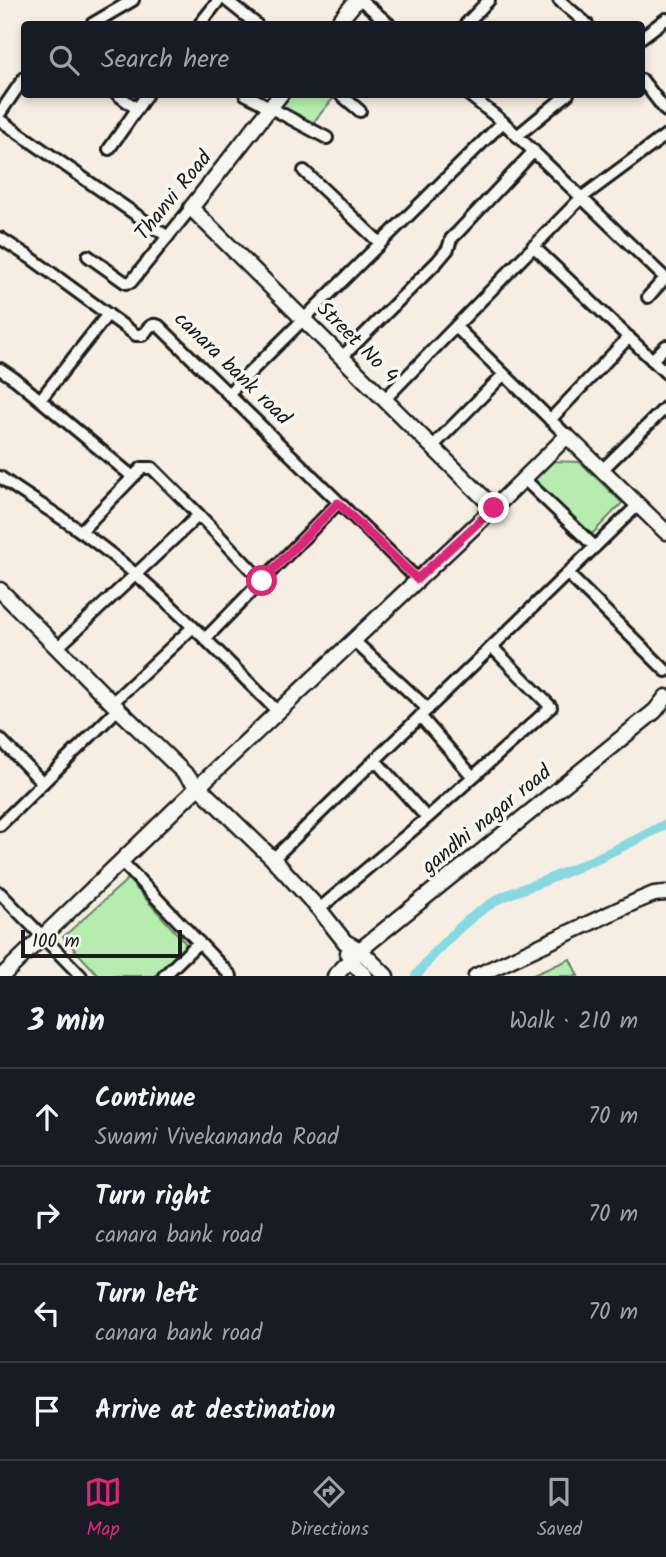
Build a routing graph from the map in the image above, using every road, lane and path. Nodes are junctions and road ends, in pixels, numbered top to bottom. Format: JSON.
{"nodes":[{"id":1,"x":133,"y":0,"type":"edge"},
{"id":2,"x":219,"y":0,"type":"edge"},
{"id":3,"x":226,"y":0,"type":"edge"},
{"id":4,"x":359,"y":0,"type":"edge"},
{"id":5,"x":489,"y":0,"type":"edge"},
{"id":6,"x":559,"y":0,"type":"edge"},
{"id":7,"x":666,"y":19,"type":"edge"},
{"id":8,"x":97,"y":21,"type":"edge"},
{"id":9,"x":202,"y":21,"type":"edge"},
{"id":10,"x":252,"y":21,"type":"edge"},
{"id":11,"x":340,"y":21,"type":"edge"},
{"id":12,"x":384,"y":21,"type":"edge"},
{"id":13,"x":469,"y":21,"type":"edge"},
{"id":14,"x":584,"y":21,"type":"edge"},
{"id":15,"x":645,"y":35,"type":"edge"},
{"id":16,"x":21,"y":82,"type":"edge"},
{"id":17,"x":645,"y":84,"type":"edge"},
{"id":18,"x":122,"y":98,"type":"edge"},
{"id":19,"x":145,"y":98,"type":"edge"},
{"id":20,"x":253,"y":98,"type":"edge"},
{"id":21,"x":278,"y":98,"type":"edge"},
{"id":22,"x":345,"y":98,"type":"edge"},
{"id":23,"x":473,"y":98,"type":"edge"},
{"id":24,"x":563,"y":98,"type":"edge"},
{"id":25,"x":271,"y":107,"type":"junction"},
{"id":26,"x":137,"y":109,"type":"junction"},
{"id":27,"x":360,"y":111,"type":"dead end"},
{"id":28,"x":666,"y":111,"type":"edge"},
{"id":29,"x":0,"y":113,"type":"edge"},
{"id":30,"x":0,"y":120,"type":"edge"},
{"id":31,"x":503,"y":122,"type":"junction"},
{"id":32,"x":666,"y":135,"type":"edge"},
{"id":33,"x":517,"y":136,"type":"junction"},
{"id":34,"x":327,"y":138,"type":"dead end"},
{"id":35,"x":109,"y":149,"type":"dead end"},
{"id":36,"x":534,"y":151,"type":"junction"},
{"id":37,"x":303,"y":171,"type":"dead end"},
{"id":38,"x":581,"y":198,"type":"junction"},
{"id":39,"x":191,"y":208,"type":"junction"},
{"id":40,"x":168,"y":237,"type":"junction"},
{"id":41,"x":0,"y":238,"type":"edge"},
{"id":42,"x":380,"y":243,"type":"junction"},
{"id":43,"x":533,"y":246,"type":"junction"},
{"id":44,"x":88,"y":257,"type":"dead end"},
{"id":45,"x":666,"y":278,"type":"edge"},
{"id":46,"x":648,"y":297,"type":"dead end"},
{"id":47,"x":108,"y":314,"type":"junction"},
{"id":48,"x":303,"y":319,"type":"junction"},
{"id":49,"x":456,"y":327,"type":"junction"},
{"id":50,"x":629,"y":337,"type":"junction"},
{"id":51,"x":666,"y":346,"type":"edge"},
{"id":52,"x":342,"y":357,"type":"junction"},
{"id":53,"x":652,"y":360,"type":"junction"},
{"id":54,"x":0,"y":369,"type":"edge"},
{"id":55,"x":666,"y":373,"type":"edge"},
{"id":56,"x":504,"y":374,"type":"junction"},
{"id":57,"x":229,"y":393,"type":"junction"},
{"id":58,"x":40,"y":400,"type":"junction"},
{"id":59,"x":384,"y":400,"type":"junction"},
{"id":60,"x":666,"y":407,"type":"edge"},
{"id":61,"x":550,"y":419,"type":"junction"},
{"id":62,"x":567,"y":436,"type":"junction"},
{"id":63,"x":432,"y":447,"type":"junction"},
{"id":64,"x":602,"y":470,"type":"junction"},
{"id":65,"x":0,"y":477,"type":"edge"},
{"id":66,"x":133,"y":477,"type":"junction"},
{"id":67,"x":523,"y":478,"type":"junction"},
{"id":68,"x":338,"y":503,"type":"junction"},
{"id":69,"x":638,"y":505,"type":"junction"},
{"id":70,"x":494,"y":508,"type":"junction"},
{"id":71,"x":199,"y":515,"type":"junction"},
{"id":72,"x":81,"y":531,"type":"junction"},
{"id":73,"x":666,"y":532,"type":"edge"},
{"id":74,"x":595,"y":547,"type":"junction"},
{"id":75,"x":135,"y":574,"type":"junction"},
{"id":76,"x":568,"y":574,"type":"junction"},
{"id":77,"x":417,"y":579,"type":"junction"},
{"id":78,"x":262,"y":581,"type":"junction"},
{"id":79,"x":0,"y":590,"type":"edge"},
{"id":80,"x":193,"y":627,"type":"junction"},
{"id":81,"x":205,"y":639,"type":"junction"},
{"id":82,"x":353,"y":640,"type":"junction"},
{"id":83,"x":492,"y":647,"type":"junction"},
{"id":84,"x":57,"y":648,"type":"junction"},
{"id":85,"x":666,"y":671,"type":"edge"},
{"id":86,"x":666,"y":697,"type":"edge"},
{"id":87,"x":115,"y":706,"type":"junction"},
{"id":88,"x":277,"y":711,"type":"junction"},
{"id":89,"x":424,"y":713,"type":"junction"},
{"id":90,"x":0,"y":739,"type":"edge"},
{"id":91,"x":375,"y":760,"type":"junction"},
{"id":92,"x":473,"y":777,"type":"junction"},
{"id":93,"x":43,"y":783,"type":"junction"},
{"id":94,"x":198,"y":787,"type":"junction"},
{"id":95,"x":427,"y":818,"type":"junction"},
{"id":96,"x":0,"y":825,"type":"edge"},
{"id":97,"x":273,"y":859,"type":"junction"},
{"id":98,"x":121,"y":861,"type":"junction"},
{"id":99,"x":0,"y":893,"type":"edge"},
{"id":100,"x":666,"y":893,"type":"edge"},
{"id":101,"x":319,"y":909,"type":"junction"},
{"id":102,"x":43,"y":937,"type":"junction"},
{"id":103,"x":199,"y":942,"type":"junction"},
{"id":104,"x":360,"y":962,"type":"edge"},
{"id":105,"x":2,"y":976,"type":"edge"},
{"id":106,"x":81,"y":976,"type":"edge"},
{"id":107,"x":164,"y":976,"type":"edge"},
{"id":108,"x":232,"y":976,"type":"edge"},
{"id":109,"x":335,"y":976,"type":"edge"},
{"id":110,"x":386,"y":976,"type":"edge"},
{"id":111,"x":476,"y":976,"type":"edge"}],
"edges":[{"from":1,"to":8,"type":"street"},
{"from":2,"to":9,"type":"street"},
{"from":3,"to":10,"type":"street"},
{"from":4,"to":11,"type":"street"},
{"from":4,"to":12,"type":"street"},
{"from":5,"to":13,"type":"street"},
{"from":6,"to":14,"type":"street"},
{"from":7,"to":15,"type":"street"},
{"from":16,"to":29,"type":"street"},
{"from":17,"to":28,"type":"street"},
{"from":18,"to":26,"type":"street"},
{"from":19,"to":26,"type":"street"},
{"from":20,"to":25,"type":"street"},
{"from":21,"to":25,"type":"street","name":"Thanvi Road"},
{"from":22,"to":27,"type":"street"},
{"from":23,"to":31,"type":"street"},
{"from":24,"to":33,"type":"street"},
{"from":25,"to":34,"type":"street"},
{"from":25,"to":39,"type":"street","name":"Thanvi Road"},
{"from":26,"to":35,"type":"street"},
{"from":30,"to":40,"type":"street"},
{"from":31,"to":33,"type":"street"},
{"from":31,"to":42,"type":"street"},
{"from":32,"to":38,"type":"street"},
{"from":33,"to":36,"type":"street"},
{"from":36,"to":38,"type":"street"},
{"from":36,"to":52,"type":"street"},
{"from":37,"to":42,"type":"street"},
{"from":38,"to":43,"type":"street"},
{"from":38,"to":45,"type":"street"},
{"from":39,"to":40,"type":"street","name":"Thanvi Road"},
{"from":39,"to":48,"type":"street","name":"Street No 4"},
{"from":40,"to":44,"type":"street","name":"Thanvi Road"},
{"from":41,"to":47,"type":"street","name":"canara bank road"},
{"from":42,"to":48,"type":"street"},
{"from":43,"to":49,"type":"street"},
{"from":43,"to":50,"type":"street"},
{"from":45,"to":46,"type":"street"},
{"from":47,"to":57,"type":"street","name":"canara bank road"},
{"from":47,"to":58,"type":"street"},
{"from":48,"to":52,"type":"street","name":"Street No 4"},
{"from":48,"to":57,"type":"street"},
{"from":49,"to":56,"type":"street"},
{"from":49,"to":59,"type":"street"},
{"from":50,"to":53,"type":"street"},
{"from":50,"to":61,"type":"street"},
{"from":51,"to":53,"type":"street"},
{"from":52,"to":59,"type":"street","name":"Street No 4"},
{"from":53,"to":55,"type":"street"},
{"from":54,"to":58,"type":"street"},
{"from":56,"to":61,"type":"street"},
{"from":56,"to":63,"type":"street"},
{"from":57,"to":68,"type":"street","name":"canara bank road"},
{"from":58,"to":66,"type":"street"},
{"from":59,"to":63,"type":"street","name":"Street No 4"},
{"from":60,"to":64,"type":"street"},
{"from":61,"to":62,"type":"street"},
{"from":62,"to":64,"type":"street"},
{"from":62,"to":67,"type":"street"},
{"from":63,"to":70,"type":"street","name":"Street No 4"},
{"from":64,"to":69,"type":"street"},
{"from":65,"to":72,"type":"street"},
{"from":66,"to":71,"type":"street"},
{"from":66,"to":72,"type":"street"},
{"from":67,"to":70,"type":"street"},
{"from":67,"to":74,"type":"street"},
{"from":68,"to":77,"type":"street","name":"canara bank road"},
{"from":68,"to":78,"type":"street"},
{"from":69,"to":73,"type":"street"},
{"from":69,"to":74,"type":"street"},
{"from":70,"to":77,"type":"street"},
{"from":71,"to":75,"type":"street"},
{"from":71,"to":78,"type":"street"},
{"from":72,"to":75,"type":"street"},
{"from":74,"to":76,"type":"street"},
{"from":75,"to":80,"type":"street"},
{"from":75,"to":84,"type":"street"},
{"from":76,"to":83,"type":"street"},
{"from":76,"to":85,"type":"street"},
{"from":77,"to":82,"type":"street"},
{"from":78,"to":81,"type":"street"},
{"from":79,"to":84,"type":"street"},
{"from":80,"to":81,"type":"street"},
{"from":80,"to":87,"type":"street"},
{"from":81,"to":88,"type":"street"},
{"from":82,"to":88,"type":"street"},
{"from":82,"to":89,"type":"street"},
{"from":83,"to":89,"type":"street"},
{"from":83,"to":92,"type":"street"},
{"from":84,"to":87,"type":"street"},
{"from":86,"to":104,"type":"street","name":"gandhi nagar road"},
{"from":87,"to":93,"type":"street"},
{"from":87,"to":94,"type":"street"},
{"from":88,"to":94,"type":"street"},
{"from":89,"to":91,"type":"street"},
{"from":89,"to":92,"type":"street"},
{"from":90,"to":93,"type":"street"},
{"from":91,"to":95,"type":"street"},
{"from":91,"to":97,"type":"street"},
{"from":92,"to":95,"type":"street"},
{"from":93,"to":96,"type":"street"},
{"from":94,"to":97,"type":"street"},
{"from":94,"to":98,"type":"street"},
{"from":95,"to":101,"type":"street"},
{"from":97,"to":101,"type":"street"},
{"from":98,"to":102,"type":"street"},
{"from":98,"to":103,"type":"street"},
{"from":99,"to":102,"type":"street"},
{"from":100,"to":111,"type":"street"},
{"from":101,"to":104,"type":"street"},
{"from":102,"to":105,"type":"street"},
{"from":102,"to":106,"type":"street"},
{"from":103,"to":107,"type":"street"},
{"from":103,"to":108,"type":"street"},
{"from":104,"to":109,"type":"street","name":"gandhi nagar road"},
{"from":104,"to":110,"type":"street"}]}
